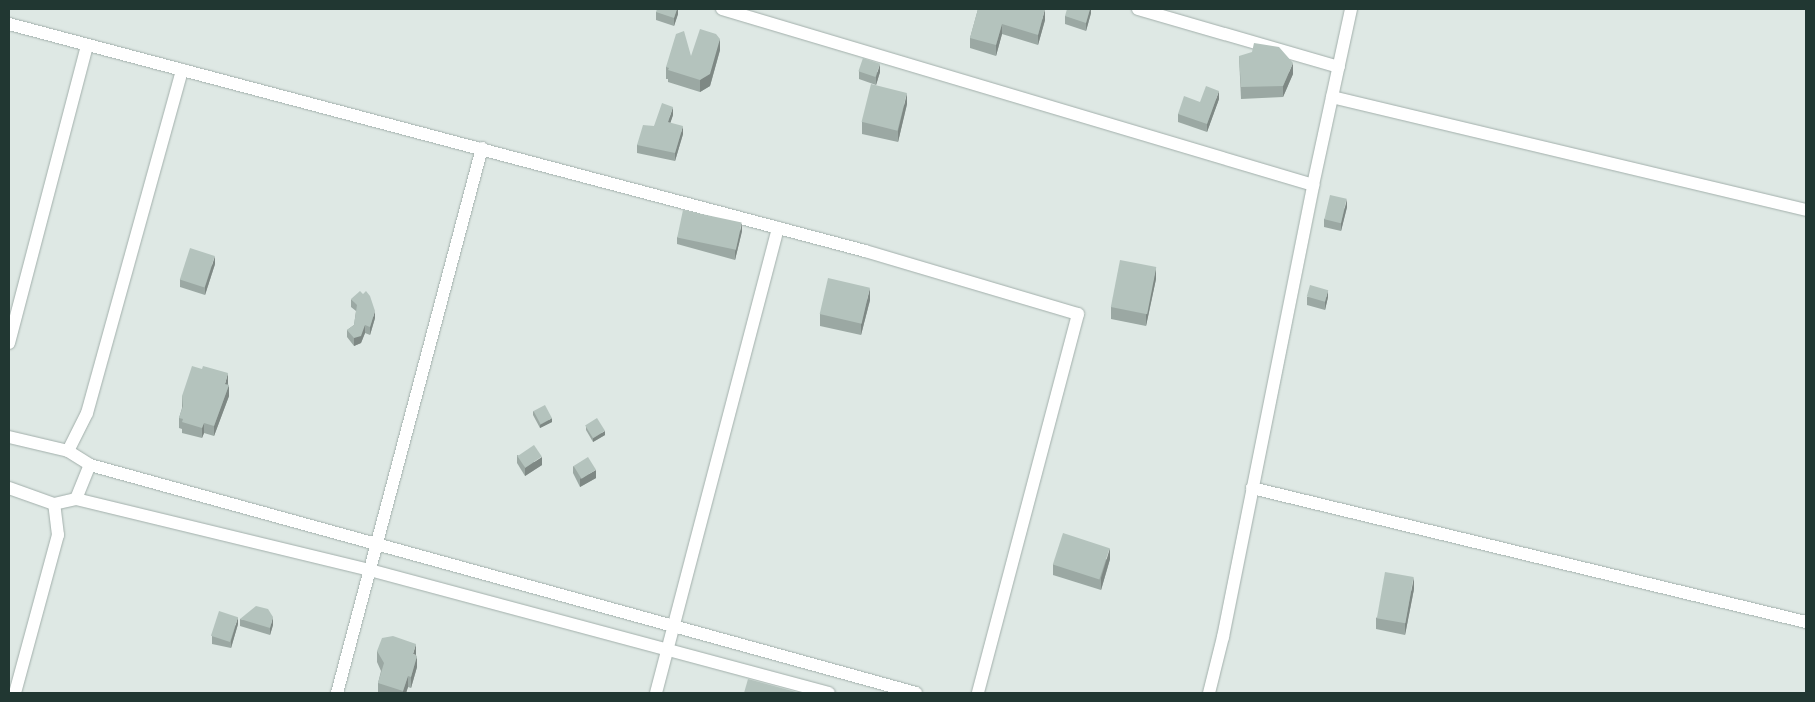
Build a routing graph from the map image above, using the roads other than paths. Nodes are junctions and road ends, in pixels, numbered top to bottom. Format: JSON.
{"nodes":[{"id":1,"x":722,"y":9,"type":"edge"},
{"id":2,"x":1138,"y":9,"type":"edge"},
{"id":3,"x":1350,"y":9,"type":"edge"},
{"id":4,"x":9,"y":24,"type":"edge"},
{"id":5,"x":87,"y":46,"type":"junction"},
{"id":6,"x":1339,"y":67,"type":"junction"},
{"id":7,"x":182,"y":70,"type":"junction"},
{"id":8,"x":1332,"y":97,"type":"junction"},
{"id":9,"x":482,"y":148,"type":"junction"},
{"id":10,"x":1313,"y":185,"type":"junction"},
{"id":11,"x":1806,"y":210,"type":"edge"},
{"id":12,"x":778,"y":228,"type":"junction"},
{"id":13,"x":9,"y":343,"type":"edge"},
{"id":14,"x":9,"y":437,"type":"edge"},
{"id":15,"x":68,"y":451,"type":"junction"},
{"id":16,"x":90,"y":465,"type":"junction"},
{"id":17,"x":9,"y":488,"type":"edge"},
{"id":18,"x":1252,"y":488,"type":"junction"},
{"id":19,"x":76,"y":500,"type":"junction"},
{"id":20,"x":54,"y":504,"type":"junction"},
{"id":21,"x":377,"y":545,"type":"junction"},
{"id":22,"x":370,"y":570,"type":"junction"},
{"id":23,"x":1806,"y":622,"type":"edge"},
{"id":24,"x":675,"y":627,"type":"junction"},
{"id":25,"x":668,"y":651,"type":"junction"},
{"id":26,"x":15,"y":693,"type":"edge"},
{"id":27,"x":337,"y":693,"type":"edge"},
{"id":28,"x":656,"y":693,"type":"edge"},
{"id":29,"x":829,"y":693,"type":"edge"},
{"id":30,"x":916,"y":693,"type":"edge"},
{"id":31,"x":978,"y":693,"type":"edge"},
{"id":32,"x":1208,"y":693,"type":"edge"}],
"edges":[{"from":1,"to":10,"type":"street"},
{"from":2,"to":6,"type":"street"},
{"from":3,"to":6,"type":"street"},
{"from":4,"to":5,"type":"street"},
{"from":5,"to":7,"type":"street"},
{"from":5,"to":13,"type":"street"},
{"from":6,"to":8,"type":"street"},
{"from":7,"to":9,"type":"street"},
{"from":7,"to":15,"type":"street"},
{"from":8,"to":10,"type":"street"},
{"from":8,"to":11,"type":"street"},
{"from":9,"to":12,"type":"street"},
{"from":9,"to":21,"type":"street"},
{"from":10,"to":18,"type":"street"},
{"from":12,"to":24,"type":"street"},
{"from":12,"to":31,"type":"street"},
{"from":14,"to":15,"type":"street"},
{"from":15,"to":16,"type":"street"},
{"from":16,"to":19,"type":"street"},
{"from":16,"to":21,"type":"street"},
{"from":17,"to":20,"type":"street"},
{"from":18,"to":23,"type":"street"},
{"from":18,"to":32,"type":"street"},
{"from":19,"to":20,"type":"street"},
{"from":19,"to":22,"type":"street"},
{"from":20,"to":26,"type":"street"},
{"from":21,"to":22,"type":"street"},
{"from":21,"to":24,"type":"street"},
{"from":22,"to":25,"type":"street"},
{"from":22,"to":27,"type":"street"},
{"from":24,"to":25,"type":"street"},
{"from":24,"to":30,"type":"street"},
{"from":25,"to":28,"type":"street"},
{"from":25,"to":29,"type":"street"}]}
